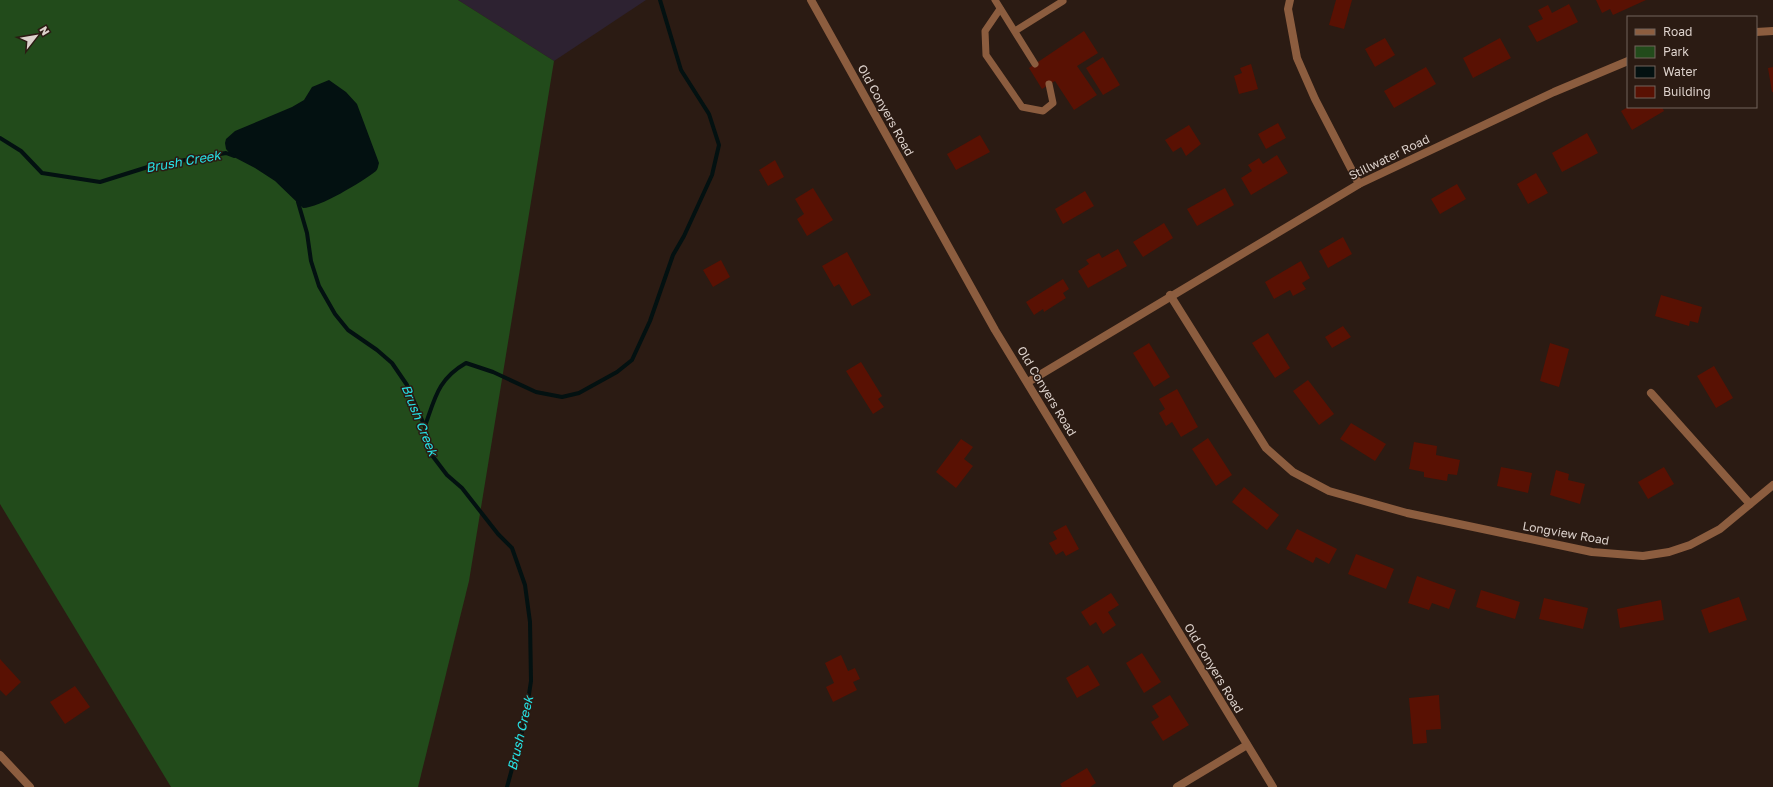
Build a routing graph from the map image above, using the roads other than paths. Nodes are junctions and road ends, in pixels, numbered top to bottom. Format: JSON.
{"nodes":[{"id":1,"x":811,"y":0,"type":"edge"},
{"id":2,"x":995,"y":0,"type":"edge"},
{"id":3,"x":1290,"y":0,"type":"edge"},
{"id":4,"x":1063,"y":1,"type":"dead end"},
{"id":5,"x":1000,"y":9,"type":"junction"},
{"id":6,"x":1015,"y":31,"type":"junction"},
{"id":7,"x":1772,"y":31,"type":"edge"},
{"id":8,"x":1757,"y":32,"type":"edge"},
{"id":9,"x":1627,"y":61,"type":"edge"},
{"id":10,"x":1035,"y":64,"type":"dead end"},
{"id":11,"x":1049,"y":84,"type":"dead end"},
{"id":12,"x":1359,"y":184,"type":"junction"},
{"id":13,"x":1170,"y":295,"type":"junction"},
{"id":14,"x":1028,"y":382,"type":"junction"},
{"id":15,"x":1651,"y":393,"type":"dead end"},
{"id":16,"x":1773,"y":485,"type":"edge"},
{"id":17,"x":1750,"y":504,"type":"junction"},
{"id":18,"x":1247,"y":745,"type":"junction"},
{"id":19,"x":0,"y":755,"type":"edge"},
{"id":20,"x":30,"y":787,"type":"edge"},
{"id":21,"x":1177,"y":787,"type":"edge"},
{"id":22,"x":1273,"y":787,"type":"edge"}],
"edges":[{"from":1,"to":14,"type":"street","name":"Old Conyers Road"},
{"from":2,"to":5,"type":"lane"},
{"from":3,"to":12,"type":"street"},
{"from":4,"to":6,"type":"lane"},
{"from":5,"to":6,"type":"lane"},
{"from":5,"to":11,"type":"lane"},
{"from":6,"to":10,"type":"lane"},
{"from":7,"to":8,"type":"street"},
{"from":9,"to":12,"type":"street","name":"Stillwater Road"},
{"from":12,"to":13,"type":"street","name":"Stillwater Road"},
{"from":13,"to":14,"type":"street","name":"Stillwater Road"},
{"from":13,"to":17,"type":"street","name":"Longview Road"},
{"from":14,"to":18,"type":"street","name":"Old Conyers Road"},
{"from":15,"to":17,"type":"street"},
{"from":16,"to":17,"type":"street","name":"Longview Road"},
{"from":18,"to":21,"type":"street"},
{"from":18,"to":22,"type":"street","name":"Old Conyers Road"},
{"from":19,"to":20,"type":"street"}]}
